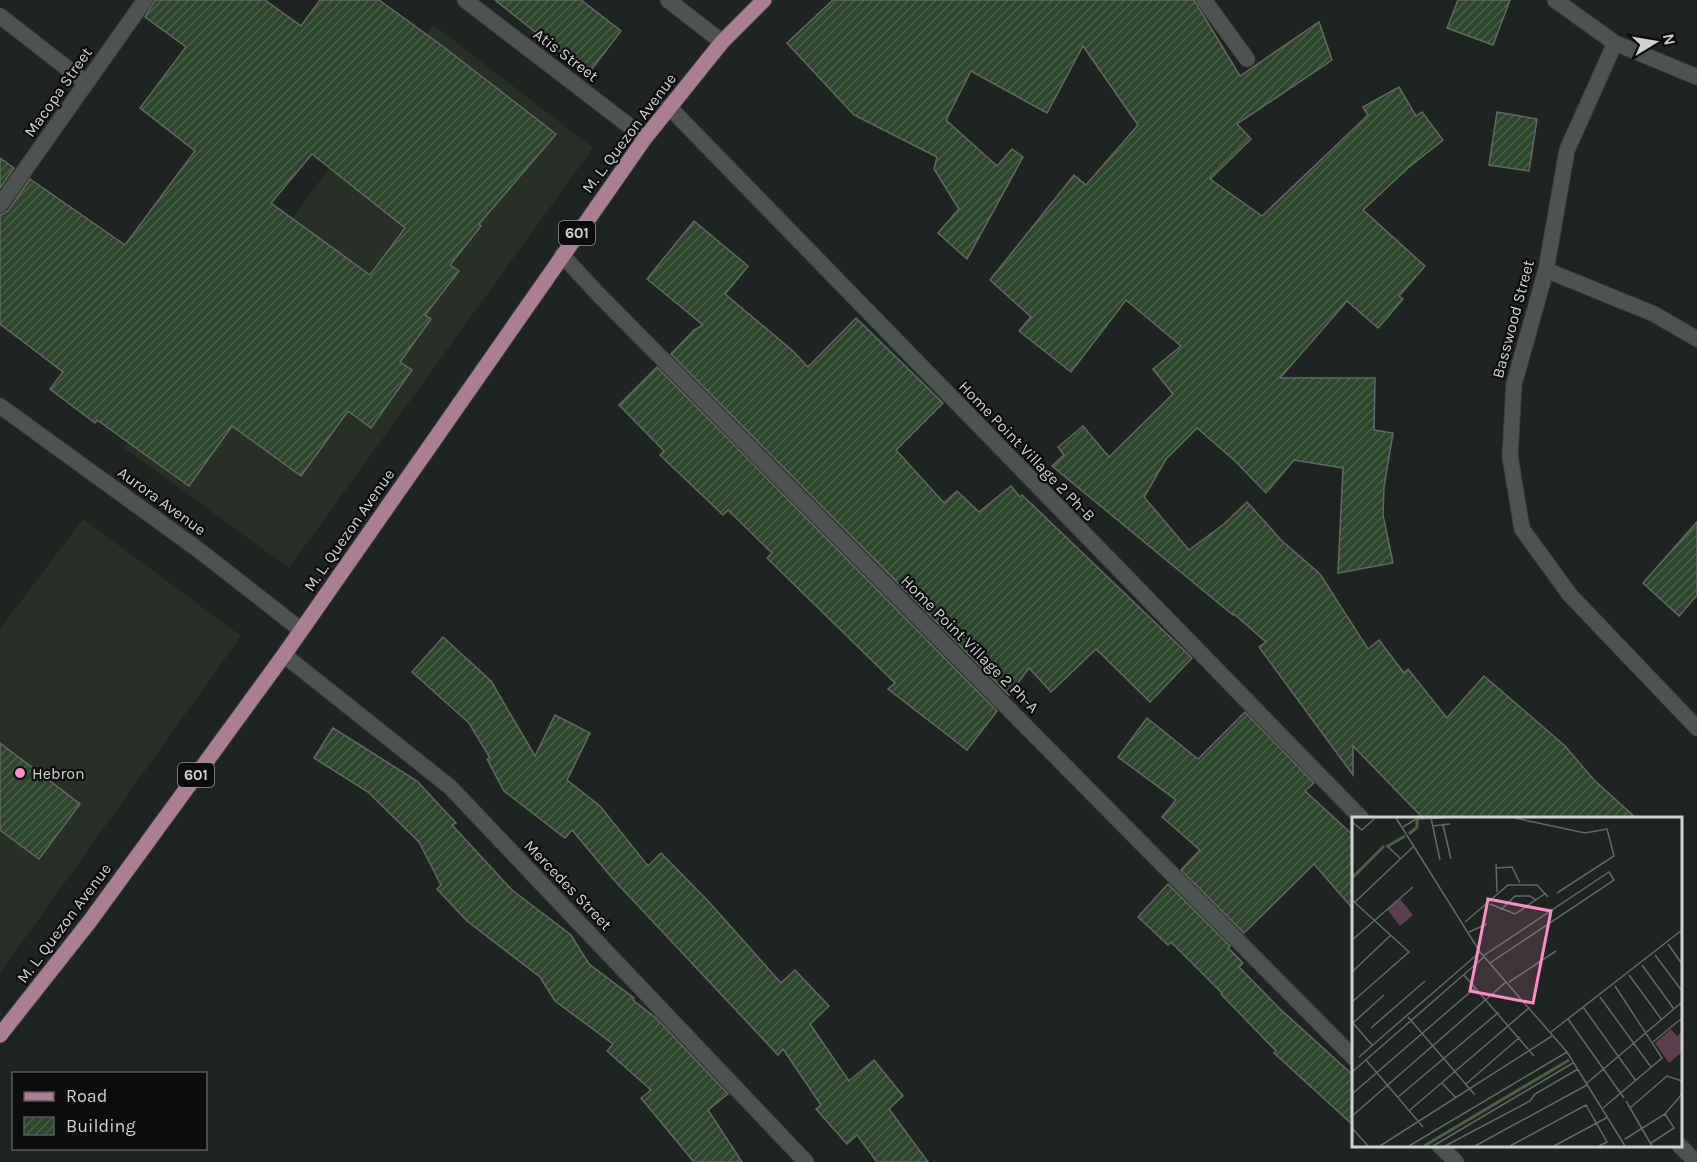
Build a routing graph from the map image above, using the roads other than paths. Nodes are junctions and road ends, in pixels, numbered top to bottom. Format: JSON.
{"nodes":[{"id":1,"x":145,"y":0,"type":"edge"},
{"id":2,"x":465,"y":0,"type":"edge"},
{"id":3,"x":668,"y":0,"type":"edge"},
{"id":4,"x":764,"y":0,"type":"edge"},
{"id":5,"x":1204,"y":0,"type":"edge"},
{"id":6,"x":1555,"y":0,"type":"edge"},
{"id":7,"x":0,"y":16,"type":"edge"},
{"id":8,"x":722,"y":42,"type":"junction"},
{"id":9,"x":1615,"y":43,"type":"junction"},
{"id":10,"x":1247,"y":59,"type":"dead end"},
{"id":11,"x":1697,"y":77,"type":"edge"},
{"id":12,"x":86,"y":83,"type":"junction"},
{"id":13,"x":669,"y":107,"type":"junction"},
{"id":14,"x":645,"y":138,"type":"junction"},
{"id":15,"x":0,"y":205,"type":"edge"},
{"id":16,"x":562,"y":255,"type":"junction"},
{"id":17,"x":1546,"y":270,"type":"junction"},
{"id":18,"x":1697,"y":339,"type":"edge"},
{"id":19,"x":0,"y":406,"type":"edge"},
{"id":20,"x":302,"y":630,"type":"junction"},
{"id":21,"x":284,"y":655,"type":"junction"},
{"id":22,"x":1697,"y":728,"type":"edge"},
{"id":23,"x":1359,"y":817,"type":"edge"},
{"id":24,"x":0,"y":1035,"type":"edge"},
{"id":25,"x":1352,"y":1057,"type":"edge"},
{"id":26,"x":1441,"y":1147,"type":"edge"},
{"id":27,"x":1681,"y":1147,"type":"edge"},
{"id":28,"x":806,"y":1162,"type":"edge"},
{"id":29,"x":1456,"y":1162,"type":"edge"},
{"id":30,"x":1696,"y":1162,"type":"edge"}],
"edges":[{"from":1,"to":12,"type":"street","name":"Macopa Street"},
{"from":2,"to":14,"type":"street","name":"Atis Street"},
{"from":3,"to":8,"type":"street"},
{"from":4,"to":8,"type":"main road","number":"601"},
{"from":5,"to":10,"type":"street"},
{"from":6,"to":9,"type":"street"},
{"from":7,"to":12,"type":"street"},
{"from":8,"to":13,"type":"main road","name":"M. L. Quezon Avenue","number":"601"},
{"from":9,"to":11,"type":"street"},
{"from":9,"to":17,"type":"street","name":"Basswood Street"},
{"from":12,"to":15,"type":"street","name":"Macopa Street"},
{"from":13,"to":14,"type":"main road","name":"M. L. Quezon Avenue","number":"601"},
{"from":13,"to":23,"type":"street","name":"Home Point Village 2 Ph-B"},
{"from":14,"to":16,"type":"main road","name":"M. L. Quezon Avenue","number":"601"},
{"from":16,"to":20,"type":"main road","name":"M. L. Quezon Avenue","number":"601"},
{"from":16,"to":25,"type":"street","name":"Home Point Village 2 Ph-A"},
{"from":17,"to":18,"type":"street"},
{"from":17,"to":22,"type":"street","name":"Basswood Street"},
{"from":19,"to":20,"type":"street","name":"Aurora Avenue"},
{"from":20,"to":21,"type":"main road","name":"M. L. Quezon Avenue","number":"601"},
{"from":21,"to":24,"type":"main road","name":"M. L. Quezon Avenue","number":"601"},
{"from":21,"to":28,"type":"street","name":"Mercedes Street"},
{"from":26,"to":29,"type":"street"},
{"from":27,"to":30,"type":"street"}]}
